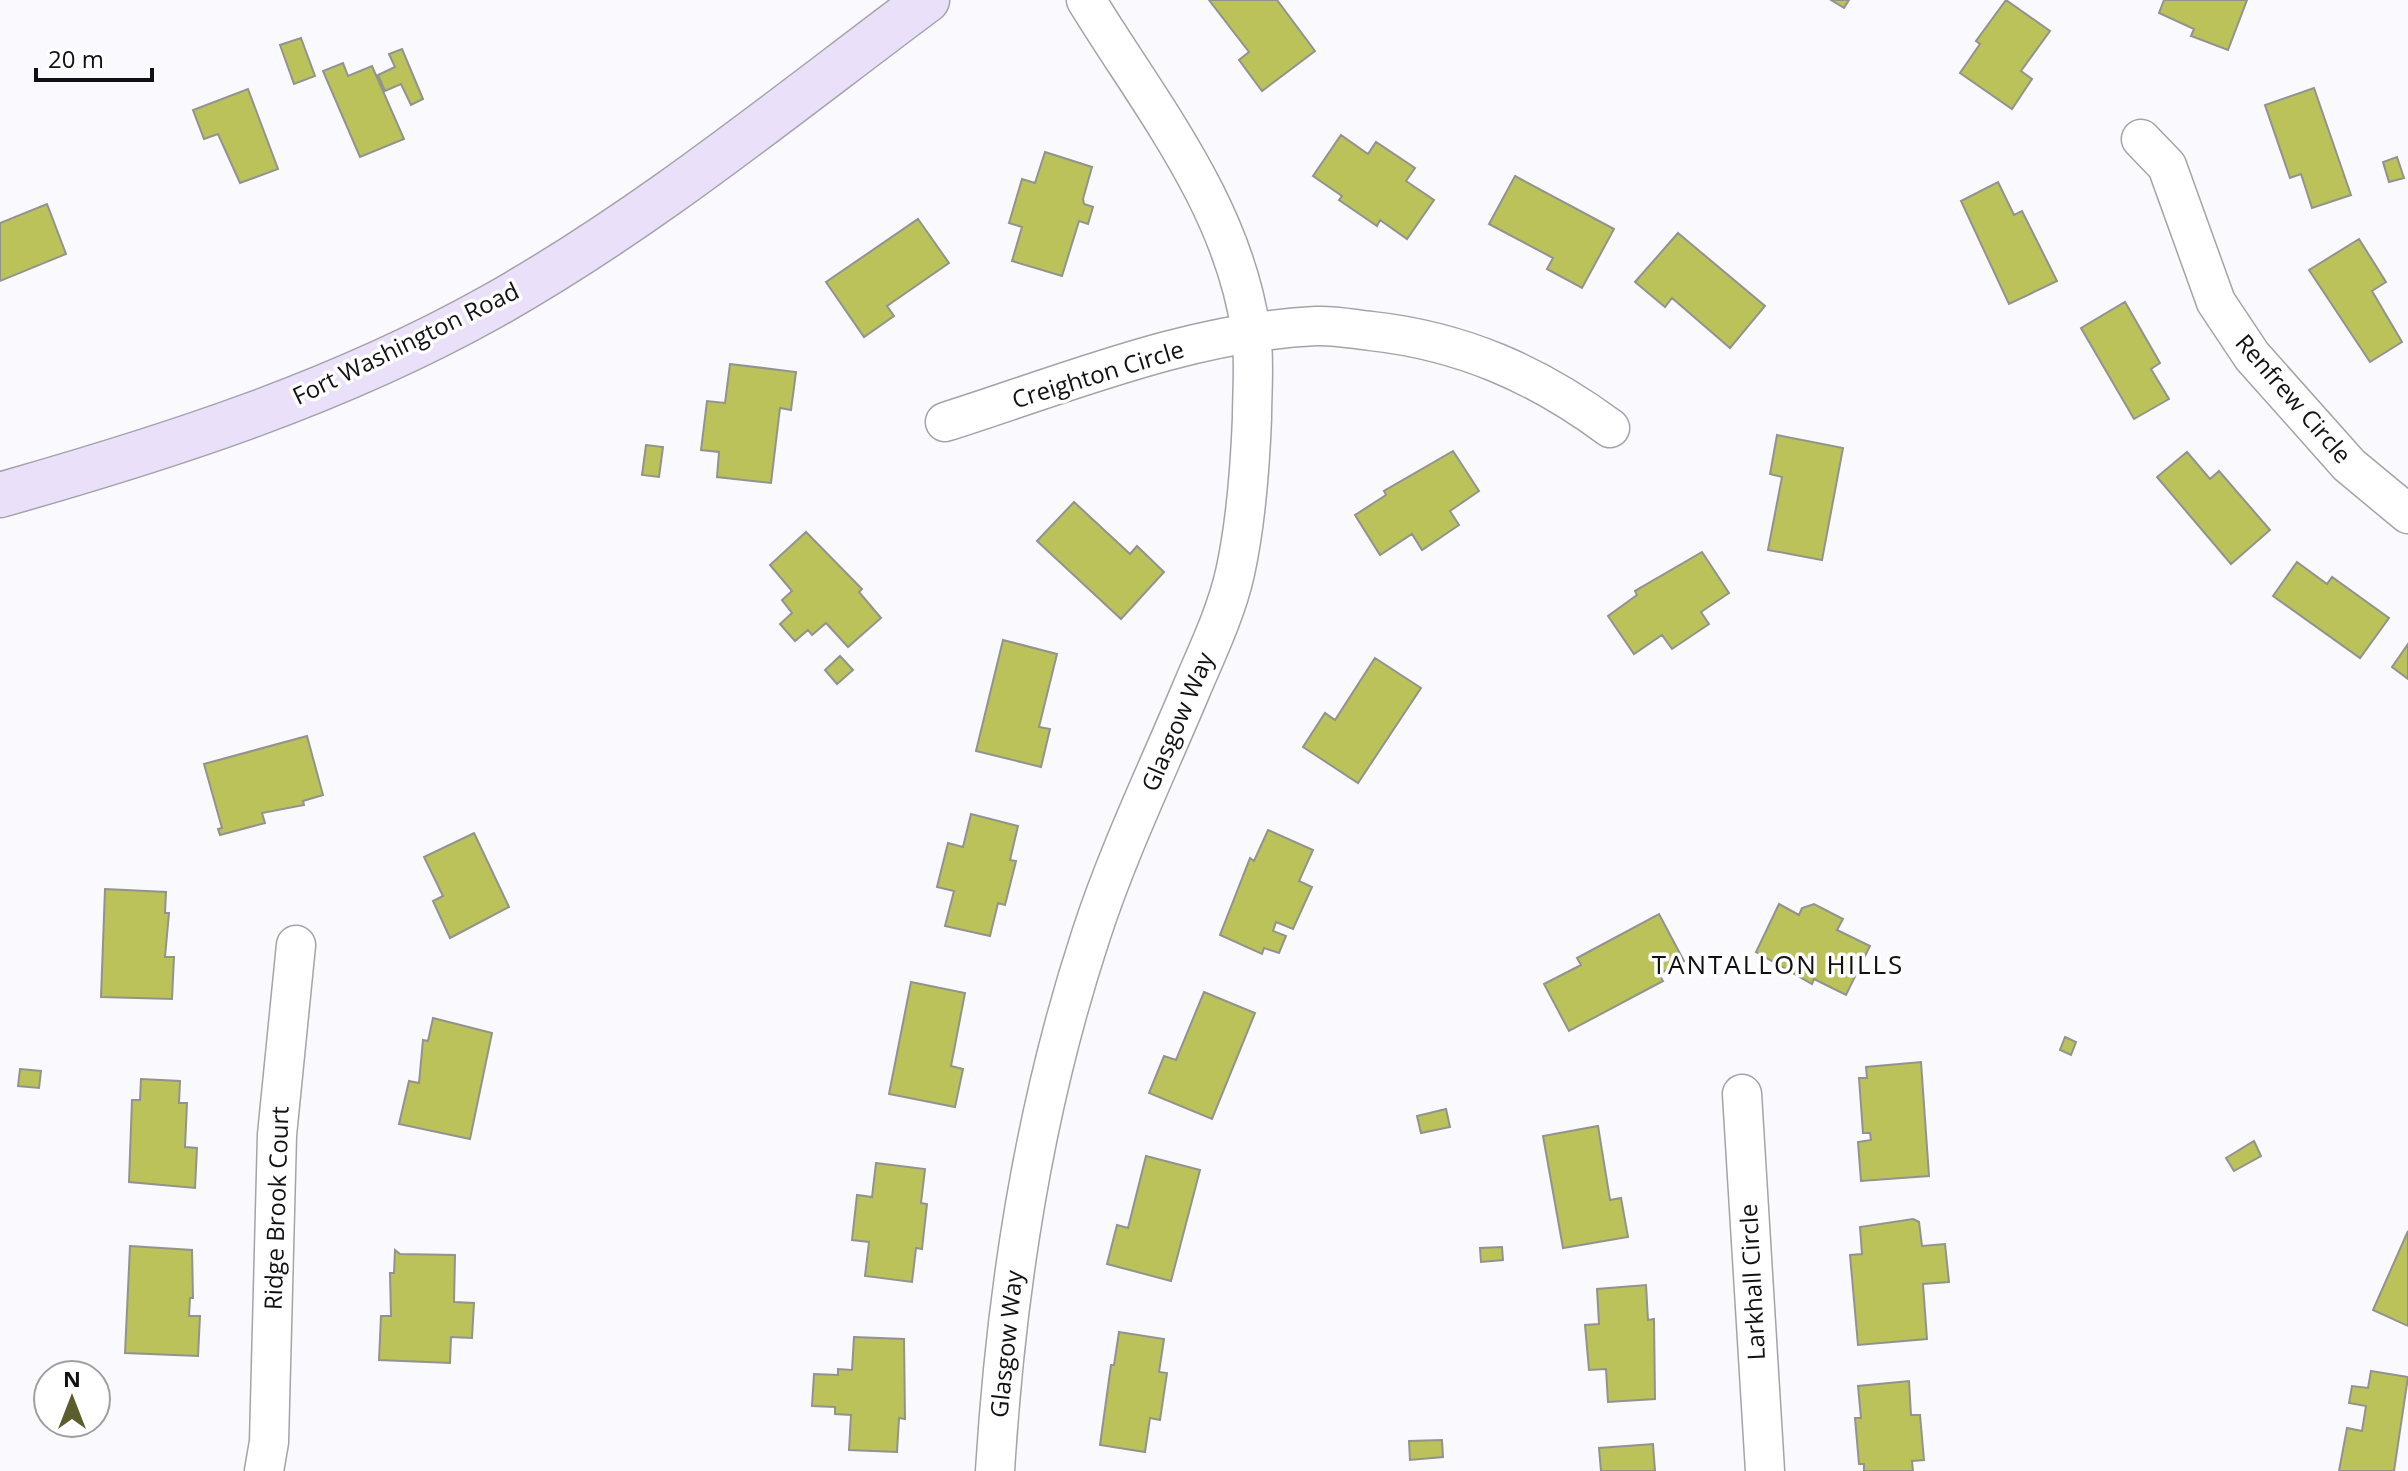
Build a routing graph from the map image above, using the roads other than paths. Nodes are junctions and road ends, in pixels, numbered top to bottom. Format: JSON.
{"nodes":[{"id":1,"x":927,"y":0,"type":"edge"},
{"id":2,"x":1086,"y":0,"type":"edge"},
{"id":3,"x":2141,"y":139,"type":"dead end"},
{"id":4,"x":1252,"y":333,"type":"junction"},
{"id":5,"x":945,"y":422,"type":"dead end"},
{"id":6,"x":1610,"y":428,"type":"dead end"},
{"id":7,"x":0,"y":495,"type":"edge"},
{"id":8,"x":2408,"y":514,"type":"edge"},
{"id":9,"x":296,"y":945,"type":"dead end"},
{"id":10,"x":1742,"y":1094,"type":"dead end"},
{"id":11,"x":264,"y":1471,"type":"edge"},
{"id":12,"x":995,"y":1471,"type":"edge"},
{"id":13,"x":1765,"y":1471,"type":"edge"}],
"edges":[{"from":1,"to":7,"type":"main road","name":"Fort Washington Road"},
{"from":2,"to":4,"type":"street","name":"Glasgow Way"},
{"from":3,"to":8,"type":"street","name":"Renfrew Circle"},
{"from":4,"to":5,"type":"street","name":"Creighton Circle"},
{"from":4,"to":6,"type":"street","name":"Creighton Circle"},
{"from":4,"to":12,"type":"street","name":"Glasgow Way"},
{"from":9,"to":11,"type":"street","name":"Ridge Brook Court"},
{"from":10,"to":13,"type":"street","name":"Larkhall Circle"}]}
